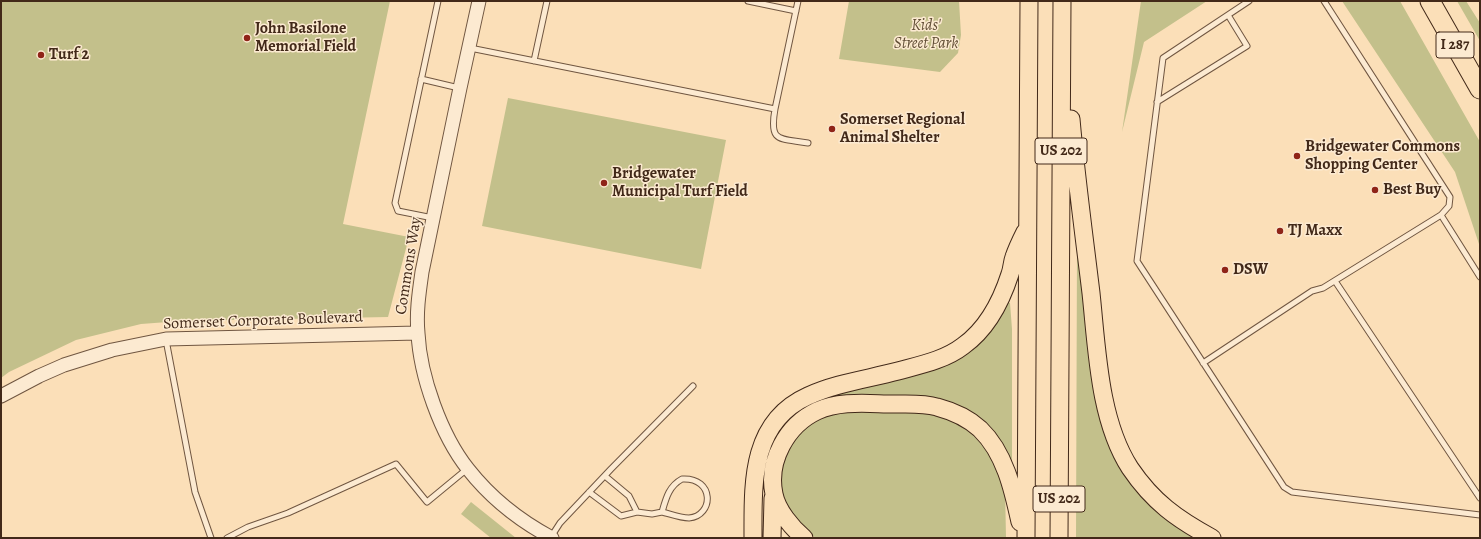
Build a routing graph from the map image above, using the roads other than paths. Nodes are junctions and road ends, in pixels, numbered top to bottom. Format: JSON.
{"nodes":[{"id":1,"x":438,"y":1,"type":"edge"},
{"id":2,"x":480,"y":1,"type":"edge"},
{"id":3,"x":547,"y":1,"type":"edge"},
{"id":4,"x":748,"y":1,"type":"edge"},
{"id":5,"x":798,"y":1,"type":"edge"},
{"id":6,"x":1028,"y":1,"type":"edge"},
{"id":7,"x":1062,"y":1,"type":"edge"},
{"id":8,"x":1249,"y":1,"type":"edge"},
{"id":9,"x":1324,"y":1,"type":"edge"},
{"id":10,"x":1430,"y":1,"type":"edge"},
{"id":11,"x":796,"y":11,"type":"junction"},
{"id":12,"x":1228,"y":15,"type":"junction"},
{"id":13,"x":470,"y":48,"type":"junction"},
{"id":14,"x":1062,"y":54,"type":"junction"},
{"id":15,"x":534,"y":61,"type":"junction"},
{"id":16,"x":421,"y":79,"type":"junction"},
{"id":17,"x":460,"y":88,"type":"junction"},
{"id":18,"x":1480,"y":89,"type":"edge"},
{"id":19,"x":1157,"y":102,"type":"junction"},
{"id":20,"x":775,"y":109,"type":"junction"},
{"id":21,"x":808,"y":143,"type":"dead end"},
{"id":22,"x":1441,"y":215,"type":"junction"},
{"id":23,"x":433,"y":218,"type":"junction"},
{"id":24,"x":1028,"y":226,"type":"junction"},
{"id":25,"x":1480,"y":278,"type":"edge"},
{"id":26,"x":1336,"y":281,"type":"junction"},
{"id":27,"x":418,"y":333,"type":"junction"},
{"id":28,"x":166,"y":339,"type":"junction"},
{"id":29,"x":1203,"y":363,"type":"junction"},
{"id":30,"x":693,"y":386,"type":"dead end"},
{"id":31,"x":1,"y":396,"type":"edge"},
{"id":32,"x":467,"y":468,"type":"junction"},
{"id":33,"x":605,"y":476,"type":"junction"},
{"id":34,"x":589,"y":492,"type":"junction"},
{"id":35,"x":774,"y":494,"type":"junction"},
{"id":36,"x":1480,"y":498,"type":"edge"},
{"id":37,"x":637,"y":512,"type":"junction"},
{"id":38,"x":662,"y":512,"type":"junction"},
{"id":39,"x":1480,"y":515,"type":"edge"},
{"id":40,"x":210,"y":538,"type":"edge"},
{"id":41,"x":227,"y":538,"type":"edge"},
{"id":42,"x":551,"y":538,"type":"edge"},
{"id":43,"x":752,"y":538,"type":"edge"},
{"id":44,"x":772,"y":538,"type":"edge"},
{"id":45,"x":804,"y":538,"type":"edge"},
{"id":46,"x":1025,"y":538,"type":"edge"},
{"id":47,"x":1059,"y":538,"type":"edge"},
{"id":48,"x":1212,"y":538,"type":"edge"}],
"edges":[{"from":1,"to":16,"type":"lane"},
{"from":2,"to":13,"type":"street","name":"Commons Way"},
{"from":3,"to":15,"type":"lane"},
{"from":4,"to":11,"type":"lane"},
{"from":5,"to":11,"type":"lane"},
{"from":6,"to":24,"type":"highway","number":"US 202"},
{"from":7,"to":14,"type":"highway","number":"US 202"},
{"from":8,"to":12,"type":"lane"},
{"from":9,"to":22,"type":"lane"},
{"from":10,"to":18,"type":"highway","number":"I 287"},
{"from":11,"to":20,"type":"lane"},
{"from":12,"to":19,"type":"lane"},
{"from":12,"to":19,"type":"lane"},
{"from":13,"to":15,"type":"lane"},
{"from":13,"to":17,"type":"street","name":"Commons Way"},
{"from":14,"to":47,"type":"highway","number":"US 202"},
{"from":14,"to":48,"type":"highway"},
{"from":15,"to":20,"type":"lane"},
{"from":16,"to":17,"type":"lane"},
{"from":16,"to":23,"type":"lane"},
{"from":17,"to":23,"type":"street","name":"Commons Way"},
{"from":19,"to":29,"type":"lane"},
{"from":20,"to":21,"type":"lane"},
{"from":22,"to":25,"type":"lane"},
{"from":22,"to":26,"type":"lane"},
{"from":23,"to":27,"type":"street","name":"Commons Way"},
{"from":24,"to":43,"type":"highway"},
{"from":24,"to":46,"type":"highway","number":"US 202"},
{"from":26,"to":29,"type":"lane"},
{"from":26,"to":36,"type":"lane"},
{"from":27,"to":28,"type":"street","name":"Somerset Corporate Boulevard"},
{"from":27,"to":32,"type":"street","name":"Commons Way"},
{"from":28,"to":31,"type":"street","name":"Somerset Corporate Boulevard"},
{"from":28,"to":40,"type":"lane"},
{"from":29,"to":39,"type":"lane"},
{"from":30,"to":33,"type":"lane"},
{"from":32,"to":41,"type":"lane"},
{"from":32,"to":42,"type":"street","name":"Commons Way"},
{"from":33,"to":34,"type":"lane"},
{"from":33,"to":37,"type":"lane"},
{"from":34,"to":37,"type":"lane"},
{"from":34,"to":42,"type":"lane"},
{"from":35,"to":44,"type":"highway"},
{"from":35,"to":45,"type":"highway"},
{"from":35,"to":46,"type":"highway"},
{"from":37,"to":38,"type":"lane"},
{"from":38,"to":38,"type":"lane"}]}
